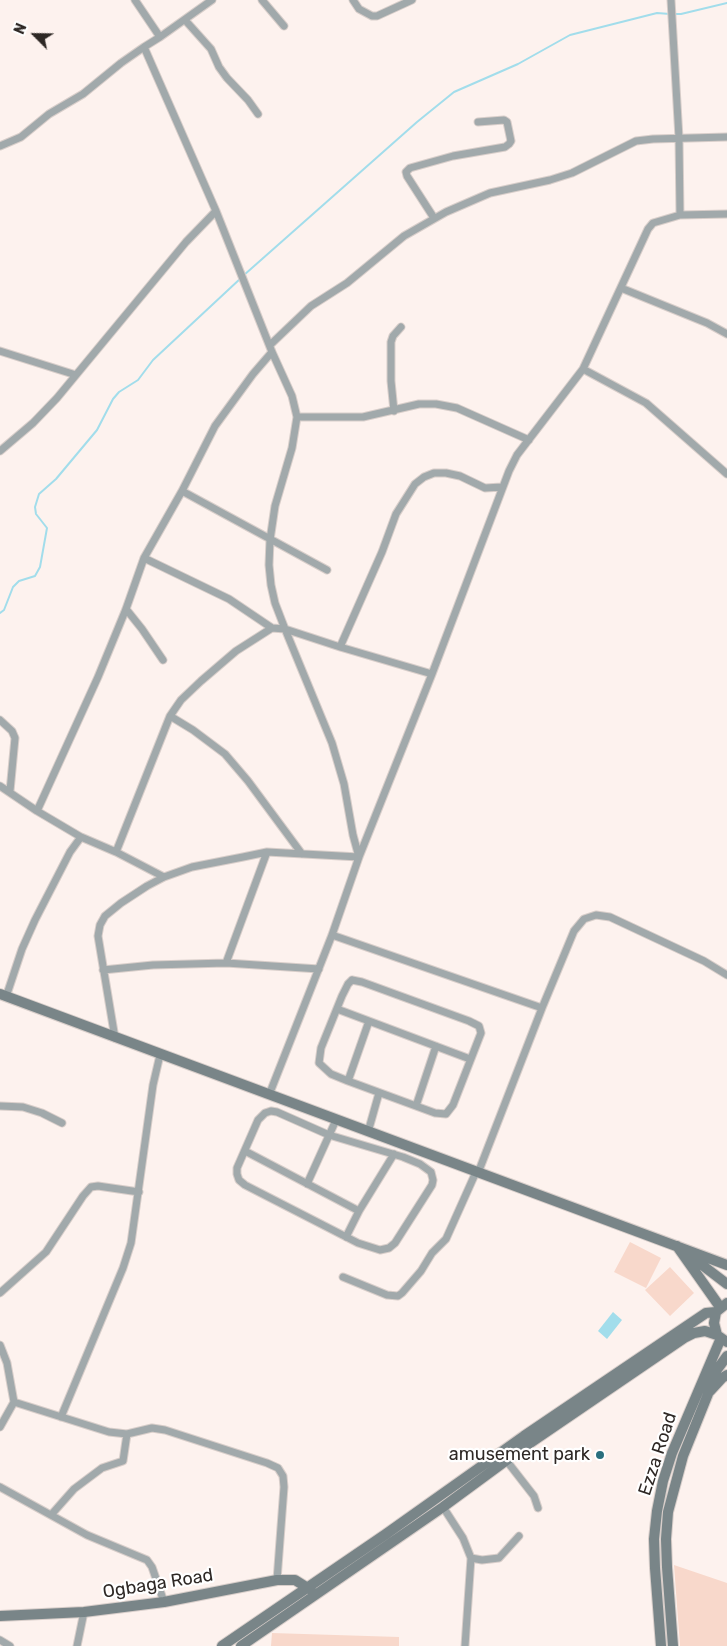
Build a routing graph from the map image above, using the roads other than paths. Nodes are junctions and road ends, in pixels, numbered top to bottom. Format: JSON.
{"nodes":[{"id":1,"x":135,"y":0,"type":"edge"},
{"id":2,"x":212,"y":0,"type":"edge"},
{"id":3,"x":262,"y":0,"type":"edge"},
{"id":4,"x":353,"y":0,"type":"edge"},
{"id":5,"x":412,"y":0,"type":"edge"},
{"id":6,"x":671,"y":3,"type":"edge"},
{"id":7,"x":185,"y":20,"type":"junction"},
{"id":8,"x":284,"y":26,"type":"dead end"},
{"id":9,"x":160,"y":37,"type":"junction"},
{"id":10,"x":144,"y":48,"type":"junction"},
{"id":11,"x":258,"y":114,"type":"dead end"},
{"id":12,"x":478,"y":122,"type":"dead end"},
{"id":13,"x":727,"y":137,"type":"edge"},
{"id":14,"x":679,"y":138,"type":"junction"},
{"id":15,"x":0,"y":146,"type":"edge"},
{"id":16,"x":216,"y":211,"type":"junction"},
{"id":17,"x":680,"y":214,"type":"junction"},
{"id":18,"x":727,"y":214,"type":"edge"},
{"id":19,"x":434,"y":218,"type":"junction"},
{"id":20,"x":621,"y":288,"type":"junction"},
{"id":21,"x":401,"y":327,"type":"dead end"},
{"id":22,"x":727,"y":334,"type":"edge"},
{"id":23,"x":271,"y":349,"type":"junction"},
{"id":24,"x":0,"y":351,"type":"edge"},
{"id":25,"x":583,"y":369,"type":"junction"},
{"id":26,"x":76,"y":375,"type":"junction"},
{"id":27,"x":394,"y":411,"type":"junction"},
{"id":28,"x":297,"y":417,"type":"junction"},
{"id":29,"x":529,"y":440,"type":"junction"},
{"id":30,"x":0,"y":452,"type":"edge"},
{"id":31,"x":727,"y":474,"type":"edge"},
{"id":32,"x":502,"y":487,"type":"junction"},
{"id":33,"x":182,"y":491,"type":"junction"},
{"id":34,"x":270,"y":540,"type":"junction"},
{"id":35,"x":144,"y":558,"type":"junction"},
{"id":36,"x":327,"y":570,"type":"dead end"},
{"id":37,"x":126,"y":609,"type":"junction"},
{"id":38,"x":272,"y":628,"type":"junction"},
{"id":39,"x":285,"y":629,"type":"junction"},
{"id":40,"x":340,"y":648,"type":"junction"},
{"id":41,"x":163,"y":660,"type":"dead end"},
{"id":42,"x":432,"y":674,"type":"junction"},
{"id":43,"x":170,"y":716,"type":"junction"},
{"id":44,"x":0,"y":720,"type":"edge"},
{"id":45,"x":0,"y":786,"type":"edge"},
{"id":46,"x":10,"y":792,"type":"junction"},
{"id":47,"x":37,"y":810,"type":"junction"},
{"id":48,"x":81,"y":837,"type":"junction"},
{"id":49,"x":116,"y":852,"type":"junction"},
{"id":50,"x":267,"y":852,"type":"junction"},
{"id":51,"x":302,"y":854,"type":"junction"},
{"id":52,"x":359,"y":857,"type":"junction"},
{"id":53,"x":164,"y":877,"type":"junction"},
{"id":54,"x":332,"y":936,"type":"junction"},
{"id":55,"x":226,"y":963,"type":"junction"},
{"id":56,"x":319,"y":969,"type":"junction"},
{"id":57,"x":103,"y":970,"type":"junction"},
{"id":58,"x":727,"y":976,"type":"edge"},
{"id":59,"x":3,"y":996,"type":"edge"},
{"id":60,"x":542,"y":1008,"type":"junction"},
{"id":61,"x":337,"y":1009,"type":"junction"},
{"id":62,"x":369,"y":1021,"type":"junction"},
{"id":63,"x":116,"y":1038,"type":"junction"},
{"id":64,"x":436,"y":1046,"type":"junction"},
{"id":65,"x":160,"y":1055,"type":"junction"},
{"id":66,"x":470,"y":1059,"type":"junction"},
{"id":67,"x":348,"y":1081,"type":"junction"},
{"id":68,"x":379,"y":1093,"type":"junction"},
{"id":69,"x":269,"y":1095,"type":"junction"},
{"id":70,"x":0,"y":1106,"type":"edge"},
{"id":71,"x":416,"y":1106,"type":"junction"},
{"id":72,"x":336,"y":1120,"type":"junction"},
{"id":73,"x":62,"y":1123,"type":"dead end"},
{"id":74,"x":368,"y":1132,"type":"junction"},
{"id":75,"x":329,"y":1135,"type":"junction"},
{"id":76,"x":245,"y":1151,"type":"junction"},
{"id":77,"x":394,"y":1154,"type":"junction"},
{"id":78,"x":477,"y":1173,"type":"junction"},
{"id":79,"x":307,"y":1184,"type":"junction"},
{"id":80,"x":139,"y":1192,"type":"junction"},
{"id":81,"x":360,"y":1211,"type":"junction"},
{"id":82,"x":346,"y":1237,"type":"junction"},
{"id":83,"x":676,"y":1245,"type":"junction"},
{"id":84,"x":727,"y":1265,"type":"edge"},
{"id":85,"x":343,"y":1277,"type":"dead end"},
{"id":86,"x":727,"y":1284,"type":"edge"},
{"id":87,"x":0,"y":1293,"type":"edge"},
{"id":88,"x":721,"y":1307,"type":"edge"},
{"id":89,"x":722,"y":1339,"type":"edge"},
{"id":90,"x":0,"y":1345,"type":"edge"},
{"id":91,"x":727,"y":1354,"type":"edge"},
{"id":92,"x":727,"y":1374,"type":"edge"},
{"id":93,"x":708,"y":1394,"type":"junction"},
{"id":94,"x":14,"y":1402,"type":"junction"},
{"id":95,"x":61,"y":1417,"type":"junction"},
{"id":96,"x":0,"y":1426,"type":"edge"},
{"id":97,"x":127,"y":1434,"type":"junction"},
{"id":98,"x":506,"y":1460,"type":"junction"},
{"id":99,"x":0,"y":1487,"type":"edge"},
{"id":100,"x":443,"y":1507,"type":"junction"},
{"id":101,"x":538,"y":1508,"type":"dead end"},
{"id":102,"x":51,"y":1515,"type":"junction"},
{"id":103,"x":519,"y":1536,"type":"dead end"},
{"id":104,"x":471,"y":1558,"type":"junction"},
{"id":105,"x":667,"y":1567,"type":"junction"},
{"id":106,"x":655,"y":1568,"type":"junction"},
{"id":107,"x":277,"y":1580,"type":"junction"},
{"id":108,"x":312,"y":1591,"type":"junction"},
{"id":109,"x":164,"y":1602,"type":"junction"},
{"id":110,"x":84,"y":1612,"type":"junction"},
{"id":111,"x":0,"y":1616,"type":"edge"},
{"id":112,"x":0,"y":1640,"type":"edge"},
{"id":113,"x":10,"y":1646,"type":"edge"},
{"id":114,"x":77,"y":1646,"type":"edge"},
{"id":115,"x":222,"y":1646,"type":"edge"},
{"id":116,"x":241,"y":1646,"type":"edge"},
{"id":117,"x":465,"y":1646,"type":"edge"},
{"id":118,"x":661,"y":1646,"type":"edge"},
{"id":119,"x":673,"y":1646,"type":"edge"}],
"edges":[{"from":1,"to":9,"type":"street"},
{"from":2,"to":7,"type":"street"},
{"from":3,"to":8,"type":"street"},
{"from":4,"to":5,"type":"street"},
{"from":6,"to":14,"type":"street"},
{"from":7,"to":9,"type":"street"},
{"from":7,"to":11,"type":"street"},
{"from":9,"to":10,"type":"street"},
{"from":10,"to":15,"type":"street"},
{"from":10,"to":16,"type":"street"},
{"from":12,"to":19,"type":"street"},
{"from":13,"to":14,"type":"street"},
{"from":14,"to":17,"type":"street"},
{"from":14,"to":19,"type":"street"},
{"from":16,"to":23,"type":"street"},
{"from":16,"to":26,"type":"street"},
{"from":17,"to":18,"type":"street"},
{"from":17,"to":20,"type":"street"},
{"from":19,"to":23,"type":"street"},
{"from":20,"to":22,"type":"street"},
{"from":20,"to":25,"type":"street"},
{"from":21,"to":27,"type":"street"},
{"from":23,"to":28,"type":"street"},
{"from":23,"to":33,"type":"street"},
{"from":24,"to":26,"type":"street"},
{"from":25,"to":29,"type":"street"},
{"from":25,"to":31,"type":"street"},
{"from":26,"to":30,"type":"street"},
{"from":27,"to":28,"type":"street"},
{"from":27,"to":29,"type":"street"},
{"from":28,"to":34,"type":"street"},
{"from":29,"to":32,"type":"street"},
{"from":32,"to":40,"type":"street"},
{"from":32,"to":42,"type":"street"},
{"from":33,"to":34,"type":"street"},
{"from":33,"to":35,"type":"street"},
{"from":34,"to":36,"type":"street"},
{"from":34,"to":39,"type":"street"},
{"from":35,"to":37,"type":"street"},
{"from":35,"to":38,"type":"street"},
{"from":37,"to":41,"type":"street"},
{"from":37,"to":47,"type":"street"},
{"from":38,"to":39,"type":"street"},
{"from":38,"to":43,"type":"street"},
{"from":39,"to":40,"type":"street"},
{"from":39,"to":52,"type":"street"},
{"from":40,"to":42,"type":"street"},
{"from":42,"to":52,"type":"street"},
{"from":43,"to":49,"type":"street"},
{"from":43,"to":51,"type":"street"},
{"from":44,"to":46,"type":"street"},
{"from":45,"to":46,"type":"street"},
{"from":46,"to":47,"type":"street"},
{"from":47,"to":48,"type":"street"},
{"from":48,"to":49,"type":"street"},
{"from":48,"to":59,"type":"street"},
{"from":49,"to":53,"type":"street"},
{"from":50,"to":51,"type":"street"},
{"from":50,"to":53,"type":"street"},
{"from":50,"to":55,"type":"street"},
{"from":51,"to":52,"type":"street"},
{"from":52,"to":54,"type":"street"},
{"from":53,"to":57,"type":"street"},
{"from":54,"to":56,"type":"street"},
{"from":54,"to":60,"type":"street"},
{"from":55,"to":56,"type":"street"},
{"from":55,"to":57,"type":"street"},
{"from":56,"to":69,"type":"street"},
{"from":57,"to":63,"type":"street"},
{"from":58,"to":60,"type":"street"},
{"from":59,"to":63,"type":"main road"},
{"from":60,"to":78,"type":"street"},
{"from":61,"to":62,"type":"street"},
{"from":61,"to":66,"type":"street"},
{"from":61,"to":67,"type":"street"},
{"from":62,"to":64,"type":"street"},
{"from":62,"to":67,"type":"street"},
{"from":63,"to":65,"type":"main road"},
{"from":64,"to":66,"type":"street"},
{"from":64,"to":71,"type":"street"},
{"from":65,"to":69,"type":"main road"},
{"from":65,"to":80,"type":"street"},
{"from":66,"to":71,"type":"street"},
{"from":67,"to":68,"type":"street"},
{"from":68,"to":71,"type":"street"},
{"from":68,"to":74,"type":"street"},
{"from":69,"to":72,"type":"main road"},
{"from":70,"to":73,"type":"street"},
{"from":72,"to":74,"type":"main road"},
{"from":72,"to":75,"type":"street"},
{"from":74,"to":78,"type":"main road"},
{"from":75,"to":76,"type":"street"},
{"from":75,"to":77,"type":"street"},
{"from":75,"to":79,"type":"street"},
{"from":76,"to":79,"type":"street"},
{"from":76,"to":82,"type":"street"},
{"from":77,"to":81,"type":"street"},
{"from":77,"to":82,"type":"street"},
{"from":78,"to":83,"type":"main road"},
{"from":78,"to":85,"type":"street"},
{"from":79,"to":81,"type":"street"},
{"from":80,"to":87,"type":"street"},
{"from":80,"to":95,"type":"street"},
{"from":81,"to":82,"type":"street"},
{"from":83,"to":84,"type":"main road"},
{"from":83,"to":86,"type":"main road"},
{"from":83,"to":88,"type":"main road"},
{"from":88,"to":89,"type":"main road"},
{"from":88,"to":108,"type":"main road"},
{"from":89,"to":91,"type":"main road"},
{"from":89,"to":98,"type":"main road"},
{"from":89,"to":106,"type":"main road","name":"Ezza Road"},
{"from":90,"to":94,"type":"street"},
{"from":91,"to":93,"type":"main road","name":"Ezza Road"},
{"from":92,"to":93,"type":"main road"},
{"from":93,"to":105,"type":"main road","name":"Ezza Road"},
{"from":94,"to":95,"type":"street"},
{"from":94,"to":96,"type":"street"},
{"from":95,"to":97,"type":"street"},
{"from":97,"to":102,"type":"street"},
{"from":97,"to":107,"type":"street"},
{"from":98,"to":100,"type":"main road"},
{"from":98,"to":101,"type":"street"},
{"from":99,"to":102,"type":"street"},
{"from":100,"to":104,"type":"street"},
{"from":100,"to":108,"type":"main road"},
{"from":102,"to":109,"type":"street"},
{"from":103,"to":104,"type":"street"},
{"from":104,"to":117,"type":"street"},
{"from":105,"to":106,"type":"main road"},
{"from":105,"to":119,"type":"main road","name":"Ezza Road"},
{"from":106,"to":118,"type":"main road","name":"Ezza Road"},
{"from":107,"to":108,"type":"main road","name":"Ogbaga Road"},
{"from":107,"to":109,"type":"main road","name":"Ogbaga Road"},
{"from":108,"to":115,"type":"main road"},
{"from":108,"to":116,"type":"main road"},
{"from":109,"to":110,"type":"main road","name":"Ogbaga Road"},
{"from":110,"to":111,"type":"main road","name":"Ogbaga Road"},
{"from":110,"to":114,"type":"street"},
{"from":112,"to":113,"type":"street"}]}
